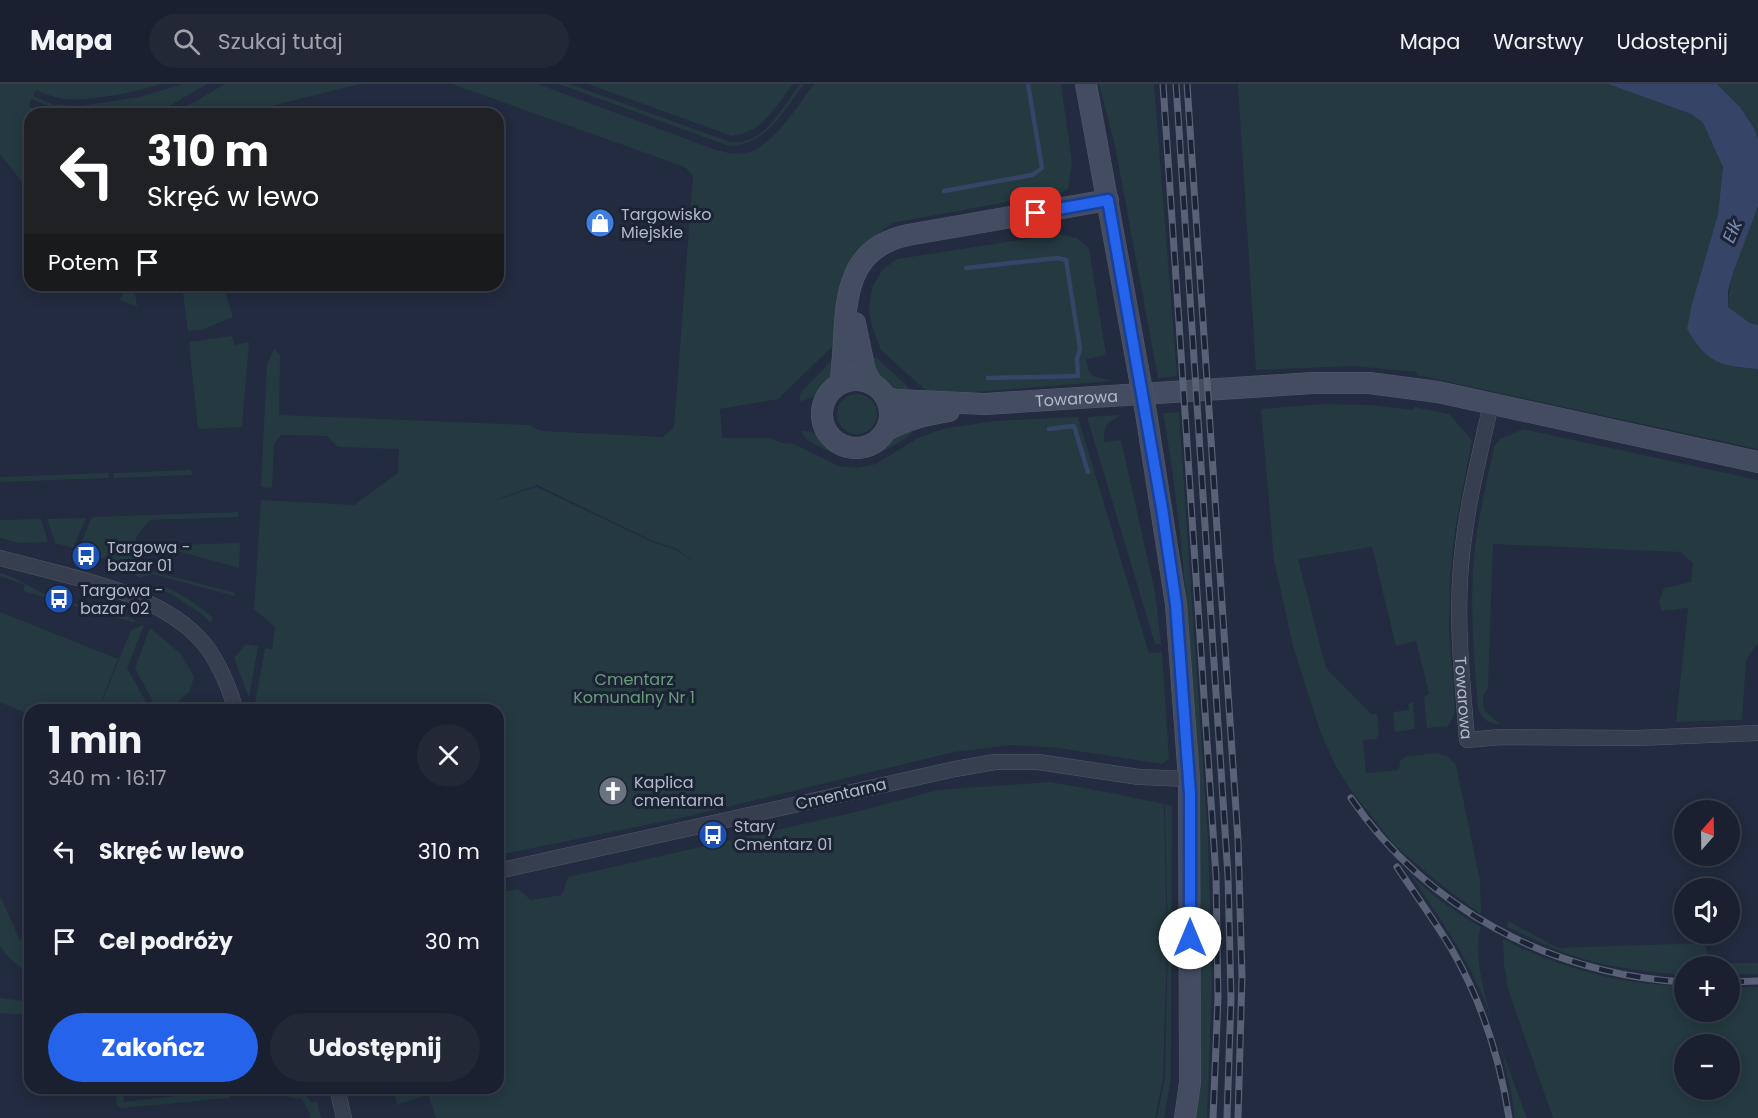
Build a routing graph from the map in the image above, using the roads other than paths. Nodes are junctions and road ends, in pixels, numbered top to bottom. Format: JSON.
{"nodes":[{"id":1,"x":1086,"y":84,"type":"edge"},
{"id":2,"x":1108,"y":200,"type":"junction"},
{"id":3,"x":851,"y":283,"type":"junction"},
{"id":4,"x":840,"y":384,"type":"junction"},
{"id":5,"x":880,"y":391,"type":"junction"},
{"id":6,"x":985,"y":404,"type":"junction"},
{"id":7,"x":1491,"y":404,"type":"junction"},
{"id":8,"x":887,"y":430,"type":"junction"},
{"id":9,"x":1758,"y":462,"type":"edge"},
{"id":10,"x":0,"y":558,"type":"edge"},
{"id":11,"x":234,"y":704,"type":"edge"},
{"id":12,"x":1758,"y":733,"type":"edge"},
{"id":13,"x":1189,"y":779,"type":"junction"},
{"id":14,"x":504,"y":870,"type":"edge"},
{"id":15,"x":338,"y":1094,"type":"edge"},
{"id":16,"x":344,"y":1118,"type":"edge"},
{"id":17,"x":1185,"y":1118,"type":"edge"}],
"edges":[{"from":1,"to":2,"type":"street"},
{"from":2,"to":3,"type":"street"},
{"from":2,"to":13,"type":"street","bridge":true},
{"from":3,"to":4,"type":"street"},
{"from":3,"to":5,"type":"street"},
{"from":4,"to":5,"type":"street"},
{"from":4,"to":8,"type":"street"},
{"from":5,"to":6,"type":"street","name":"Towarowa"},
{"from":5,"to":8,"type":"street"},
{"from":6,"to":7,"type":"street","name":"Towarowa"},
{"from":6,"to":8,"type":"street","name":"Towarowa"},
{"from":7,"to":9,"type":"street","name":"Towarowa"},
{"from":7,"to":12,"type":"street","name":"Towarowa"},
{"from":10,"to":11,"type":"street"},
{"from":13,"to":14,"type":"street","name":"Cmentarna"},
{"from":13,"to":17,"type":"street"},
{"from":15,"to":16,"type":"street"}]}
